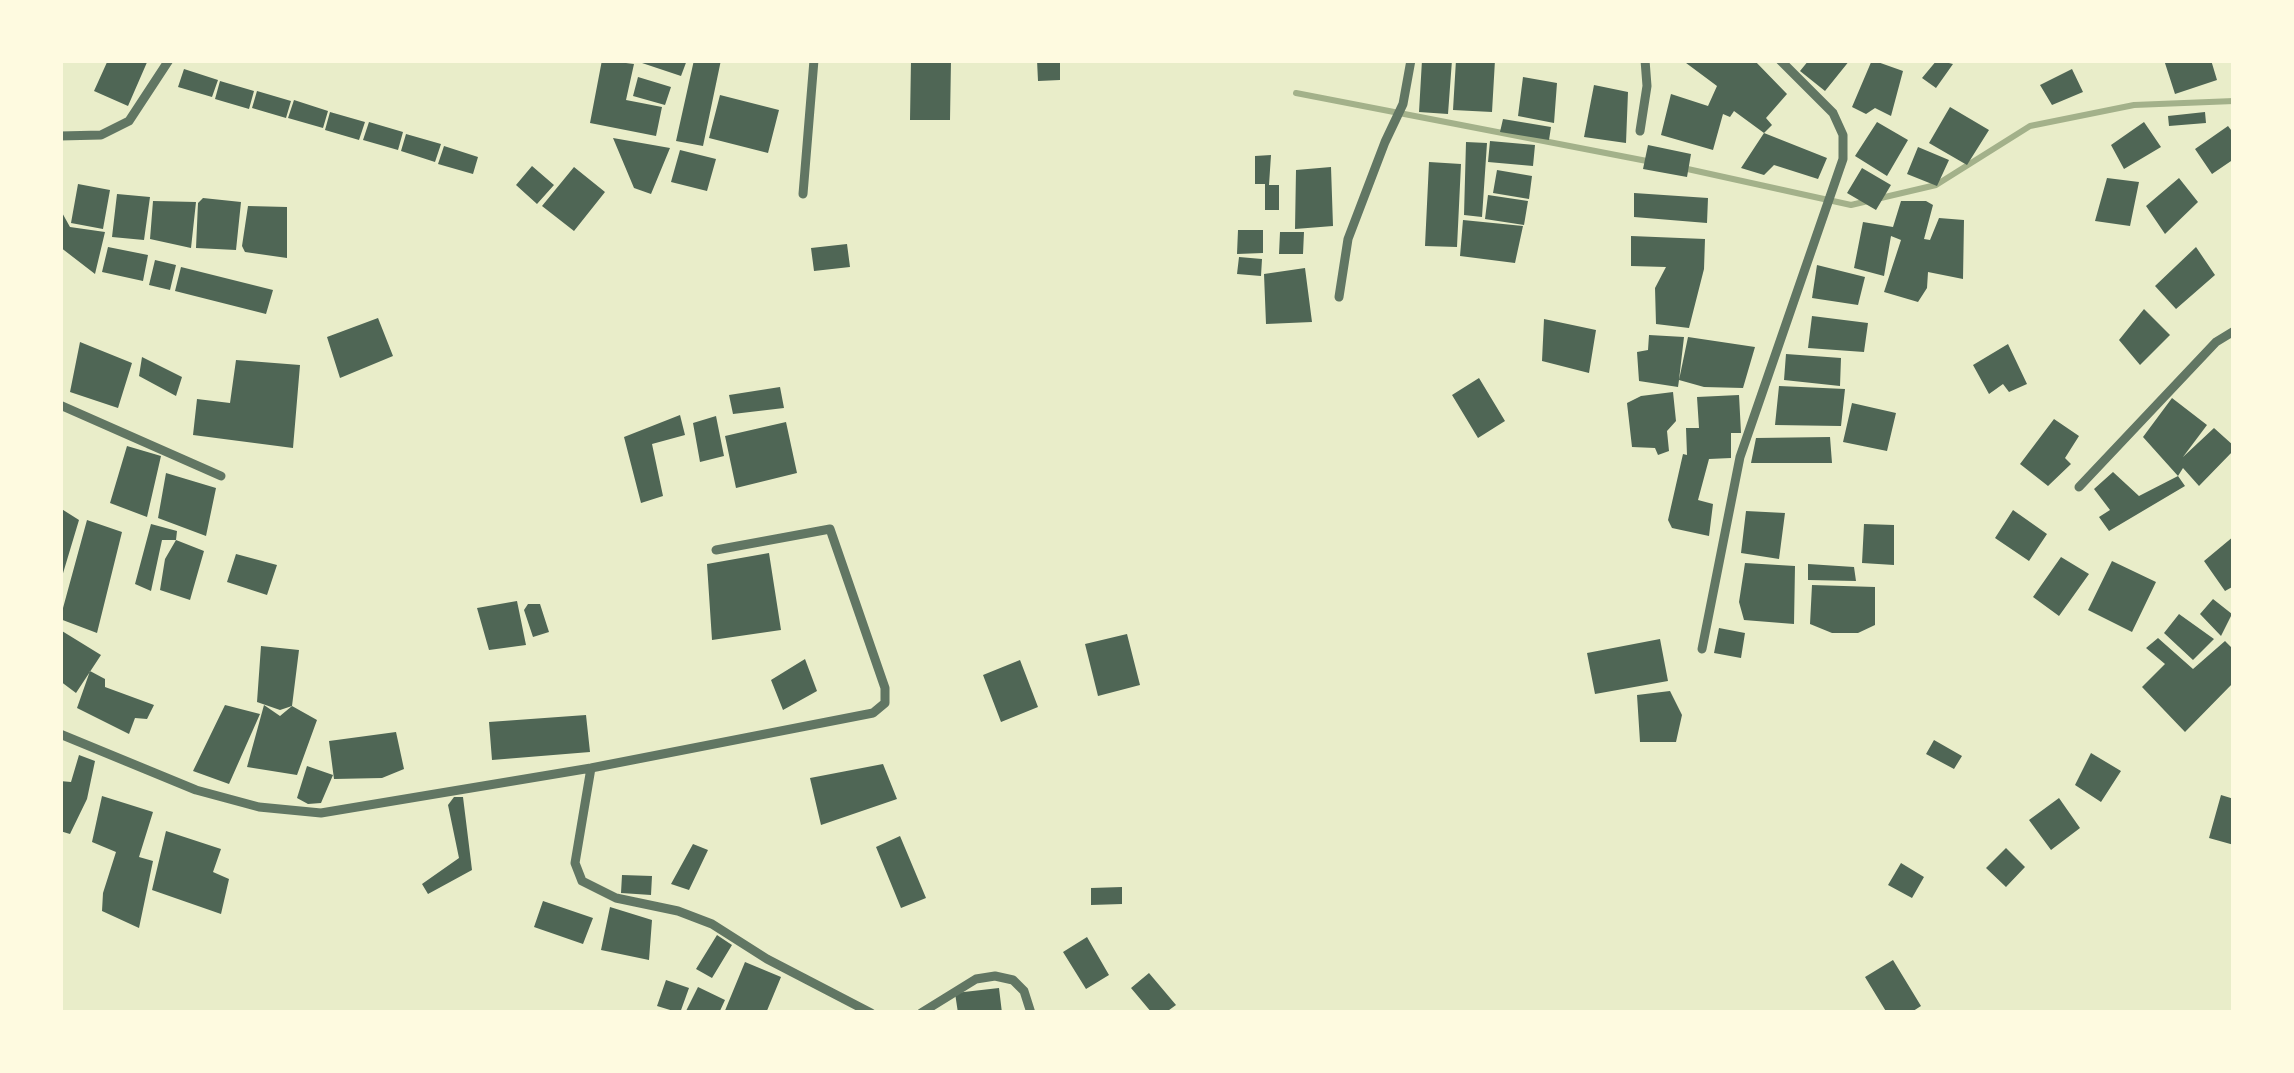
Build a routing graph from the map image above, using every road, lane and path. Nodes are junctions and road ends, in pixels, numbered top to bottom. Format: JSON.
{"nodes":[{"id":1,"x":169,"y":60,"type":"edge"},
{"id":2,"x":814,"y":60,"type":"edge"},
{"id":3,"x":1411,"y":60,"type":"edge"},
{"id":4,"x":1645,"y":60,"type":"edge"},
{"id":5,"x":1780,"y":60,"type":"edge"},
{"id":6,"x":1640,"y":130,"type":"dead end"},
{"id":7,"x":60,"y":136,"type":"edge"},
{"id":8,"x":803,"y":194,"type":"dead end"},
{"id":9,"x":1339,"y":297,"type":"dead end"},
{"id":10,"x":2234,"y":331,"type":"edge"},
{"id":11,"x":60,"y":405,"type":"edge"},
{"id":12,"x":221,"y":476,"type":"dead end"},
{"id":13,"x":2079,"y":487,"type":"dead end"},
{"id":14,"x":716,"y":550,"type":"dead end"},
{"id":15,"x":1702,"y":650,"type":"dead end"},
{"id":16,"x":60,"y":734,"type":"edge"},
{"id":17,"x":591,"y":768,"type":"junction"},
{"id":18,"x":871,"y":1013,"type":"edge"},
{"id":19,"x":921,"y":1013,"type":"edge"},
{"id":20,"x":1031,"y":1013,"type":"edge"}],
"edges":[{"from":1,"to":7,"type":"street"},
{"from":2,"to":8,"type":"street"},
{"from":3,"to":9,"type":"street"},
{"from":4,"to":6,"type":"street"},
{"from":5,"to":15,"type":"street"},
{"from":10,"to":13,"type":"street"},
{"from":11,"to":12,"type":"street"},
{"from":14,"to":17,"type":"street"},
{"from":16,"to":17,"type":"street"},
{"from":17,"to":18,"type":"street"},
{"from":19,"to":20,"type":"street"}]}
